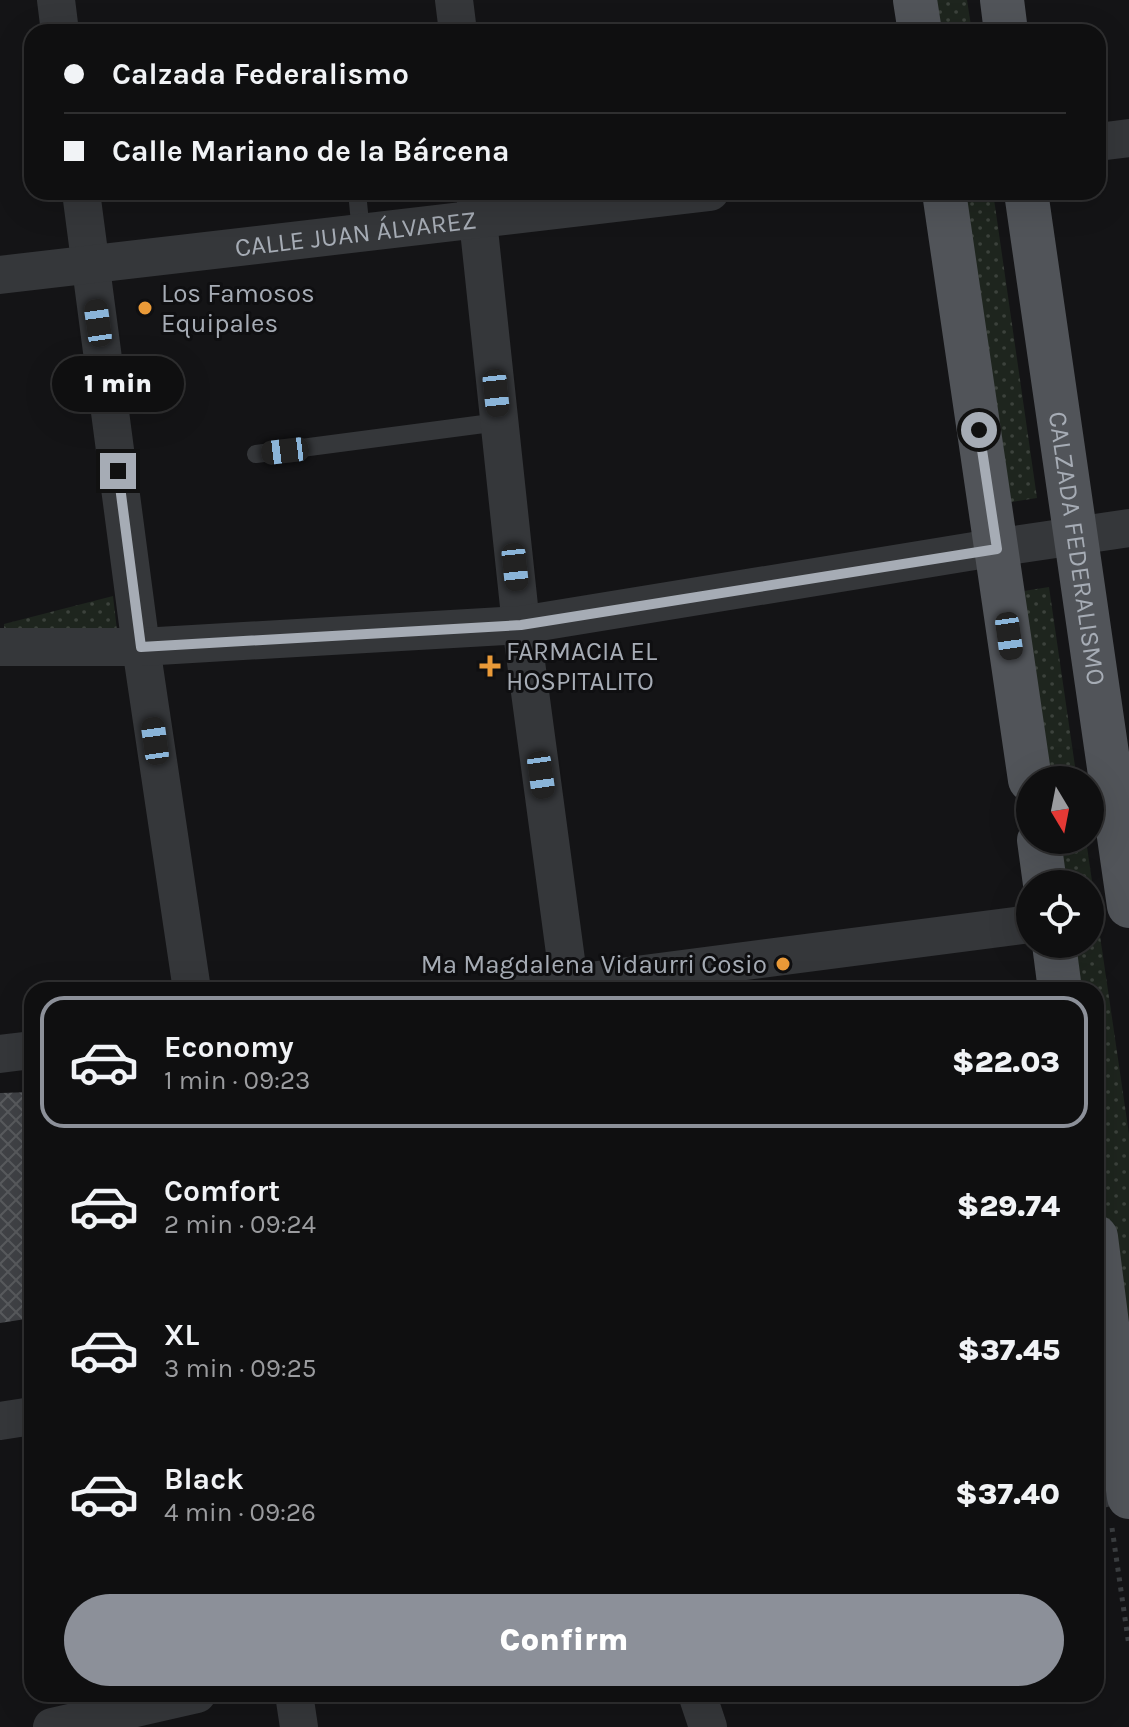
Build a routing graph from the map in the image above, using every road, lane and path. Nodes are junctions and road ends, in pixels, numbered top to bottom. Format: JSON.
{"nodes":[{"id":1,"x":56,"y":0,"type":"edge"},
{"id":2,"x":454,"y":0,"type":"edge"},
{"id":3,"x":915,"y":0,"type":"edge"},
{"id":4,"x":1002,"y":0,"type":"edge"},
{"id":5,"x":59,"y":24,"type":"edge"},
{"id":6,"x":457,"y":24,"type":"edge"},
{"id":7,"x":919,"y":24,"type":"edge"},
{"id":8,"x":1005,"y":24,"type":"edge"},
{"id":9,"x":1129,"y":138,"type":"edge"},
{"id":10,"x":1106,"y":141,"type":"edge"},
{"id":11,"x":82,"y":200,"type":"edge"},
{"id":12,"x":358,"y":200,"type":"edge"},
{"id":13,"x":576,"y":200,"type":"edge"},
{"id":14,"x":945,"y":200,"type":"edge"},
{"id":15,"x":1027,"y":200,"type":"edge"},
{"id":16,"x":476,"y":206,"type":"edge"},
{"id":17,"x":361,"y":233,"type":"junction"},
{"id":18,"x":90,"y":264,"type":"junction"},
{"id":19,"x":0,"y":275,"type":"edge"},
{"id":20,"x":499,"y":422,"type":"junction"},
{"id":21,"x":256,"y":454,"type":"dead end"},
{"id":22,"x":1129,"y":528,"type":"edge"},
{"id":23,"x":1074,"y":537,"type":"junction"},
{"id":24,"x":997,"y":549,"type":"junction"},
{"id":25,"x":521,"y":625,"type":"junction"},
{"id":26,"x":0,"y":647,"type":"edge"},
{"id":27,"x":141,"y":647,"type":"junction"},
{"id":28,"x":1028,"y":766,"type":"edge"},
{"id":29,"x":1129,"y":906,"type":"edge"},
{"id":30,"x":1016,"y":926,"type":"edge"},
{"id":31,"x":1056,"y":958,"type":"edge"},
{"id":32,"x":191,"y":982,"type":"edge"},
{"id":33,"x":569,"y":982,"type":"edge"},
{"id":34,"x":607,"y":982,"type":"edge"},
{"id":35,"x":1059,"y":982,"type":"edge"},
{"id":36,"x":24,"y":1051,"type":"edge"},
{"id":37,"x":0,"y":1054,"type":"edge"},
{"id":38,"x":1104,"y":1322,"type":"edge"},
{"id":39,"x":24,"y":1417,"type":"edge"},
{"id":40,"x":0,"y":1421,"type":"edge"},
{"id":41,"x":1120,"y":1488,"type":"edge"},
{"id":42,"x":162,"y":1702,"type":"edge"},
{"id":43,"x":295,"y":1702,"type":"edge"},
{"id":44,"x":700,"y":1702,"type":"edge"},
{"id":45,"x":52,"y":1727,"type":"edge"},
{"id":46,"x":299,"y":1727,"type":"edge"},
{"id":47,"x":708,"y":1727,"type":"edge"}],
"edges":[{"from":1,"to":5,"type":"street"},
{"from":2,"to":6,"type":"street"},
{"from":3,"to":7,"type":"main road"},
{"from":4,"to":8,"type":"main road"},
{"from":9,"to":10,"type":"street"},
{"from":11,"to":18,"type":"street"},
{"from":12,"to":17,"type":"lane"},
{"from":13,"to":16,"type":"street","name":"CALLE JUAN ÁLVAREZ"},
{"from":14,"to":24,"type":"main road"},
{"from":15,"to":23,"type":"main road","name":"CALZADA FEDERALISMO"},
{"from":16,"to":17,"type":"street","name":"CALLE JUAN ÁLVAREZ"},
{"from":16,"to":20,"type":"street"},
{"from":17,"to":18,"type":"street","name":"CALLE JUAN ÁLVAREZ"},
{"from":18,"to":19,"type":"street","name":"CALLE JUAN ÁLVAREZ"},
{"from":18,"to":27,"type":"street"},
{"from":20,"to":21,"type":"lane"},
{"from":20,"to":25,"type":"street"},
{"from":22,"to":23,"type":"street"},
{"from":23,"to":24,"type":"street"},
{"from":23,"to":29,"type":"main road","name":"CALZADA FEDERALISMO"},
{"from":24,"to":25,"type":"street"},
{"from":24,"to":28,"type":"main road"},
{"from":25,"to":27,"type":"street"},
{"from":25,"to":33,"type":"street"},
{"from":26,"to":27,"type":"street"},
{"from":27,"to":32,"type":"street"},
{"from":30,"to":34,"type":"street"},
{"from":31,"to":35,"type":"main road"},
{"from":36,"to":37,"type":"street"},
{"from":38,"to":41,"type":"main road"},
{"from":39,"to":40,"type":"street"},
{"from":42,"to":45,"type":"street"},
{"from":43,"to":46,"type":"street"},
{"from":44,"to":47,"type":"street"}]}
